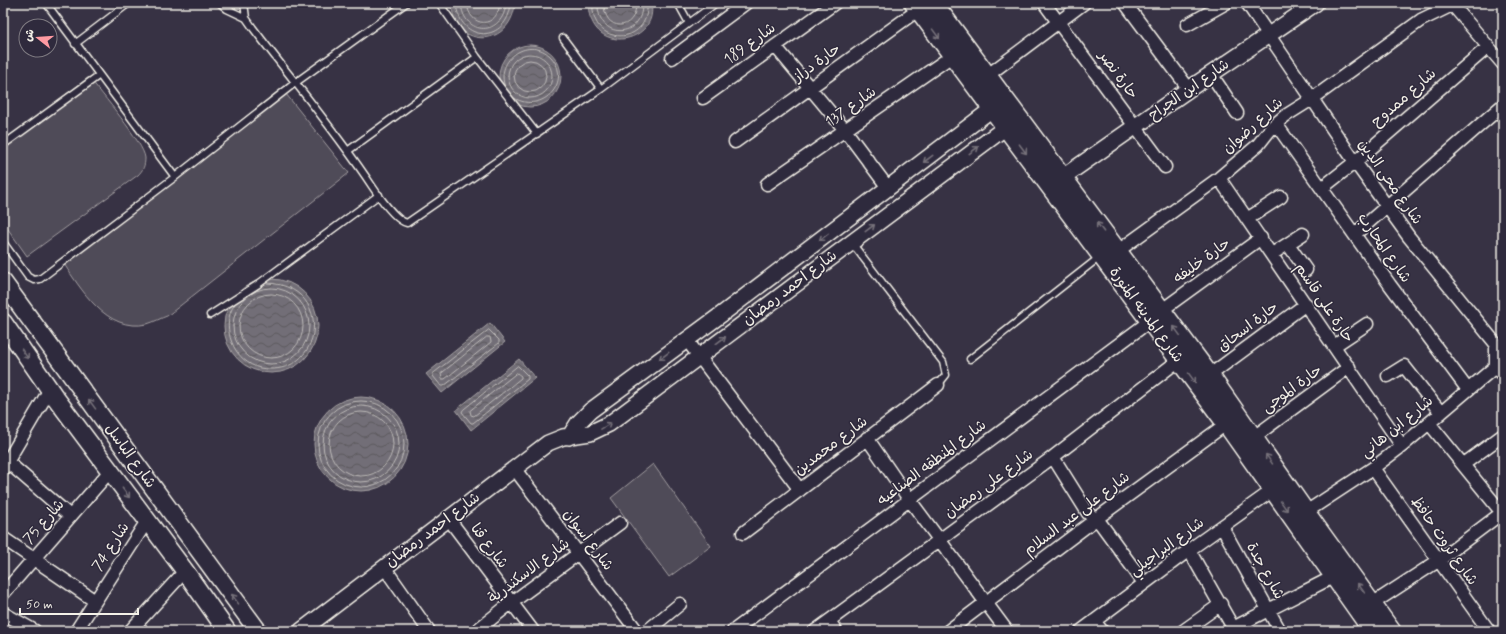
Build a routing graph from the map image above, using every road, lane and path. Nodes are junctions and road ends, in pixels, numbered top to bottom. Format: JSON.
{"nodes":[{"id":1,"x":46,"y":3,"type":"edge"},
{"id":2,"x":129,"y":3,"type":"edge"},
{"id":3,"x":220,"y":3,"type":"edge"},
{"id":4,"x":244,"y":3,"type":"edge"},
{"id":5,"x":406,"y":3,"type":"edge"},
{"id":6,"x":439,"y":3,"type":"edge"},
{"id":7,"x":678,"y":3,"type":"edge"},
{"id":8,"x":716,"y":3,"type":"edge"},
{"id":9,"x":746,"y":3,"type":"edge"},
{"id":10,"x":835,"y":3,"type":"edge"},
{"id":11,"x":934,"y":3,"type":"edge"},
{"id":12,"x":1044,"y":3,"type":"edge"},
{"id":13,"x":1084,"y":3,"type":"edge"},
{"id":14,"x":1125,"y":3,"type":"edge"},
{"id":15,"x":1226,"y":3,"type":"edge"},
{"id":16,"x":1247,"y":3,"type":"edge"},
{"id":17,"x":1316,"y":3,"type":"edge"},
{"id":18,"x":1452,"y":4,"type":"edge"},
{"id":19,"x":916,"y":6,"type":"edge"},
{"id":20,"x":246,"y":18,"type":"junction"},
{"id":21,"x":689,"y":22,"type":"junction"},
{"id":22,"x":1060,"y":22,"type":"junction"},
{"id":23,"x":1187,"y":25,"type":"dead end"},
{"id":24,"x":1270,"y":34,"type":"junction"},
{"id":25,"x":563,"y":38,"type":"dead end"},
{"id":26,"x":75,"y":44,"type":"junction"},
{"id":27,"x":775,"y":46,"type":"junction"},
{"id":28,"x":1488,"y":47,"type":"junction"},
{"id":29,"x":952,"y":56,"type":"junction"},
{"id":30,"x":477,"y":57,"type":"junction"},
{"id":31,"x":672,"y":58,"type":"dead end"},
{"id":32,"x":1503,"y":64,"type":"edge"},
{"id":33,"x":1211,"y":74,"type":"junction"},
{"id":34,"x":988,"y":75,"type":"junction"},
{"id":35,"x":98,"y":76,"type":"junction"},
{"id":36,"x":295,"y":83,"type":"junction"},
{"id":37,"x":810,"y":87,"type":"junction"},
{"id":38,"x":601,"y":89,"type":"junction"},
{"id":39,"x":1189,"y":89,"type":"junction"},
{"id":40,"x":703,"y":98,"type":"dead end"},
{"id":41,"x":1312,"y":99,"type":"junction"},
{"id":42,"x":1503,"y":105,"type":"edge"},
{"id":43,"x":992,"y":109,"type":"junction"},
{"id":44,"x":1237,"y":113,"type":"dead end"},
{"id":45,"x":1276,"y":124,"type":"junction"},
{"id":46,"x":1136,"y":126,"type":"junction"},
{"id":47,"x":1006,"y":127,"type":"junction"},
{"id":48,"x":845,"y":130,"type":"junction"},
{"id":49,"x":537,"y":134,"type":"junction"},
{"id":50,"x":735,"y":142,"type":"dead end"},
{"id":51,"x":3,"y":145,"type":"edge"},
{"id":52,"x":348,"y":150,"type":"junction"},
{"id":53,"x":1355,"y":162,"type":"junction"},
{"id":54,"x":1165,"y":167,"type":"dead end"},
{"id":55,"x":175,"y":177,"type":"junction"},
{"id":56,"x":1063,"y":177,"type":"junction"},
{"id":57,"x":1219,"y":178,"type":"junction"},
{"id":58,"x":767,"y":184,"type":"dead end"},
{"id":59,"x":1322,"y":188,"type":"junction"},
{"id":60,"x":889,"y":189,"type":"junction"},
{"id":61,"x":379,"y":195,"type":"junction"},
{"id":62,"x":1281,"y":197,"type":"dead end"},
{"id":63,"x":1387,"y":207,"type":"junction"},
{"id":64,"x":1247,"y":219,"type":"junction"},
{"id":65,"x":1303,"y":234,"type":"dead end"},
{"id":66,"x":1355,"y":234,"type":"junction"},
{"id":67,"x":1261,"y":238,"type":"junction"},
{"id":68,"x":851,"y":241,"type":"junction"},
{"id":69,"x":3,"y":242,"type":"edge"},
{"id":70,"x":1288,"y":244,"type":"junction"},
{"id":71,"x":1110,"y":253,"type":"junction"},
{"id":72,"x":1272,"y":254,"type":"junction"},
{"id":73,"x":1306,"y":270,"type":"dead end"},
{"id":74,"x":3,"y":282,"type":"edge"},
{"id":75,"x":1306,"y":304,"type":"junction"},
{"id":76,"x":210,"y":315,"type":"dead end"},
{"id":77,"x":1156,"y":315,"type":"junction"},
{"id":78,"x":1367,"y":324,"type":"dead end"},
{"id":79,"x":4,"y":326,"type":"edge"},
{"id":80,"x":686,"y":339,"type":"junction"},
{"id":81,"x":1334,"y":346,"type":"junction"},
{"id":82,"x":699,"y":357,"type":"junction"},
{"id":83,"x":970,"y":359,"type":"dead end"},
{"id":84,"x":1179,"y":360,"type":"junction"},
{"id":85,"x":1500,"y":363,"type":"edge"},
{"id":86,"x":1349,"y":367,"type":"junction"},
{"id":87,"x":1210,"y":375,"type":"junction"},
{"id":88,"x":1388,"y":376,"type":"dead end"},
{"id":89,"x":1503,"y":376,"type":"edge"},
{"id":90,"x":75,"y":381,"type":"junction"},
{"id":91,"x":938,"y":385,"type":"joint"},
{"id":92,"x":1468,"y":390,"type":"junction"},
{"id":93,"x":52,"y":393,"type":"junction"},
{"id":94,"x":1441,"y":413,"type":"junction"},
{"id":95,"x":1429,"y":423,"type":"junction"},
{"id":96,"x":1226,"y":424,"type":"junction"},
{"id":97,"x":1503,"y":435,"type":"edge"},
{"id":98,"x":569,"y":437,"type":"junction"},
{"id":99,"x":1254,"y":437,"type":"junction"},
{"id":100,"x":867,"y":438,"type":"junction"},
{"id":101,"x":1402,"y":446,"type":"junction"},
{"id":102,"x":1053,"y":457,"type":"junction"},
{"id":103,"x":4,"y":463,"type":"edge"},
{"id":104,"x":1464,"y":464,"type":"junction"},
{"id":105,"x":514,"y":468,"type":"junction"},
{"id":106,"x":1373,"y":468,"type":"junction"},
{"id":107,"x":110,"y":471,"type":"junction"},
{"id":108,"x":800,"y":490,"type":"junction"},
{"id":109,"x":1273,"y":490,"type":"junction"},
{"id":110,"x":909,"y":499,"type":"junction"},
{"id":111,"x":1306,"y":512,"type":"junction"},
{"id":112,"x":1503,"y":513,"type":"edge"},
{"id":113,"x":70,"y":516,"type":"junction"},
{"id":114,"x":448,"y":518,"type":"junction"},
{"id":115,"x":1096,"y":519,"type":"junction"},
{"id":116,"x":147,"y":521,"type":"junction"},
{"id":117,"x":620,"y":523,"type":"dead end"},
{"id":118,"x":1222,"y":527,"type":"junction"},
{"id":119,"x":743,"y":533,"type":"dead end"},
{"id":120,"x":3,"y":538,"type":"edge"},
{"id":121,"x":939,"y":541,"type":"junction"},
{"id":122,"x":1190,"y":550,"type":"junction"},
{"id":123,"x":578,"y":554,"type":"junction"},
{"id":124,"x":33,"y":558,"type":"junction"},
{"id":125,"x":1438,"y":561,"type":"junction"},
{"id":126,"x":384,"y":567,"type":"junction"},
{"id":127,"x":185,"y":571,"type":"junction"},
{"id":128,"x":1333,"y":577,"type":"junction"},
{"id":129,"x":1144,"y":583,"type":"junction"},
{"id":130,"x":3,"y":594,"type":"edge"},
{"id":131,"x":95,"y":600,"type":"junction"},
{"id":132,"x":511,"y":603,"type":"junction"},
{"id":133,"x":986,"y":603,"type":"junction"},
{"id":134,"x":680,"y":604,"type":"dead end"},
{"id":135,"x":1220,"y":604,"type":"junction"},
{"id":136,"x":1372,"y":604,"type":"junction"},
{"id":137,"x":1268,"y":610,"type":"junction"},
{"id":138,"x":3,"y":613,"type":"edge"},
{"id":139,"x":829,"y":621,"type":"junction"},
{"id":140,"x":1094,"y":621,"type":"junction"},
{"id":141,"x":19,"y":627,"type":"edge"},
{"id":142,"x":1234,"y":629,"type":"edge"},
{"id":143,"x":226,"y":630,"type":"edge"},
{"id":144,"x":35,"y":631,"type":"edge"},
{"id":145,"x":76,"y":631,"type":"edge"},
{"id":146,"x":130,"y":631,"type":"edge"},
{"id":147,"x":258,"y":631,"type":"edge"},
{"id":148,"x":301,"y":631,"type":"edge"},
{"id":149,"x":429,"y":631,"type":"edge"},
{"id":150,"x":476,"y":631,"type":"edge"},
{"id":151,"x":533,"y":631,"type":"edge"},
{"id":152,"x":637,"y":631,"type":"edge"},
{"id":153,"x":647,"y":631,"type":"edge"},
{"id":154,"x":733,"y":631,"type":"edge"},
{"id":155,"x":815,"y":631,"type":"edge"},
{"id":156,"x":836,"y":631,"type":"edge"},
{"id":157,"x":948,"y":631,"type":"edge"},
{"id":158,"x":1006,"y":631,"type":"edge"},
{"id":159,"x":1081,"y":631,"type":"edge"},
{"id":160,"x":1102,"y":631,"type":"edge"},
{"id":161,"x":1183,"y":631,"type":"edge"},
{"id":162,"x":1280,"y":631,"type":"edge"},
{"id":163,"x":1372,"y":631,"type":"edge"},
{"id":164,"x":1392,"y":631,"type":"edge"},
{"id":165,"x":1489,"y":631,"type":"edge"}],
"edges":[{"from":1,"to":26,"type":"lane"},
{"from":2,"to":26,"type":"lane"},
{"from":3,"to":20,"type":"lane"},
{"from":4,"to":20,"type":"lane"},
{"from":5,"to":36,"type":"lane"},
{"from":6,"to":30,"type":"lane"},
{"from":7,"to":21,"type":"lane"},
{"from":8,"to":21,"type":"lane"},
{"from":9,"to":31,"type":"street"},
{"from":10,"to":27,"type":"street","name":"شارع 189"},
{"from":11,"to":34,"type":"main road","name":"شارع المدينه المنورة"},
{"from":12,"to":22,"type":"street","name":"حارة نصر"},
{"from":13,"to":22,"type":"street"},
{"from":14,"to":39,"type":"street"},
{"from":15,"to":23,"type":"street"},
{"from":16,"to":24,"type":"street","name":"شارع محى الدين"},
{"from":17,"to":24,"type":"street","name":"شارع ابن الجراح"},
{"from":18,"to":28,"type":"street"},
{"from":18,"to":41,"type":"street","name":"شارع رضوان"},
{"from":19,"to":29,"type":"main road","name":"شارع المدينه المنورة","one_way":true},
{"from":19,"to":37,"type":"street","name":"حارة دراز"},
{"from":20,"to":36,"type":"lane"},
{"from":21,"to":38,"type":"lane"},
{"from":22,"to":34,"type":"street"},
{"from":22,"to":46,"type":"street","name":"حارة نصر"},
{"from":24,"to":33,"type":"street","name":"شارع ابن الجراح"},
{"from":24,"to":41,"type":"street","name":"شارع محى الدين"},
{"from":25,"to":38,"type":"lane"},
{"from":26,"to":35,"type":"lane"},
{"from":27,"to":37,"type":"street"},
{"from":27,"to":40,"type":"street","name":"شارع 189"},
{"from":28,"to":32,"type":"street"},
{"from":28,"to":53,"type":"street","name":"شارع ممدوح"},
{"from":29,"to":43,"type":"main road","name":"شارع المدينه المنورة"},
{"from":29,"to":48,"type":"street","name":"شارع 137"},
{"from":30,"to":49,"type":"lane"},
{"from":30,"to":52,"type":"lane"},
{"from":33,"to":39,"type":"street","name":"شارع ابن الجراح"},
{"from":33,"to":44,"type":"street"},
{"from":34,"to":56,"type":"main road","name":"شارع المدينه المنورة"},
{"from":35,"to":51,"type":"lane"},
{"from":35,"to":55,"type":"lane"},
{"from":36,"to":52,"type":"lane"},
{"from":36,"to":55,"type":"lane"},
{"from":37,"to":48,"type":"street"},
{"from":37,"to":50,"type":"street","name":"حارة دراز"},
{"from":38,"to":49,"type":"lane"},
{"from":39,"to":46,"type":"street","name":"شارع ابن الجراح"},
{"from":41,"to":45,"type":"street","name":"شارع رضوان"},
{"from":41,"to":53,"type":"street","name":"شارع محى الدين"},
{"from":42,"to":63,"type":"street"},
{"from":43,"to":47,"type":"main road","name":"شارع المدينه المنورة"},
{"from":43,"to":60,"type":"street","name":"شارع احمد رمضان","one_way":true},
{"from":45,"to":57,"type":"street","name":"شارع رضوان"},
{"from":45,"to":59,"type":"street","name":"شارع المحارب"},
{"from":46,"to":54,"type":"street","name":"حارة نصر"},
{"from":46,"to":56,"type":"street","name":"شارع ابن الجراح"},
{"from":68,"to":47,"type":"street","name":"شارع احمد رمضان","one_way":true},
{"from":47,"to":71,"type":"main road","name":"شارع المدينه المنورة","one_way":true},
{"from":48,"to":58,"type":"street","name":"شارع 137"},
{"from":48,"to":60,"type":"street"},
{"from":49,"to":61,"type":"lane"},
{"from":52,"to":61,"type":"lane"},
{"from":53,"to":59,"type":"street","name":"شارع ممدوح"},
{"from":53,"to":63,"type":"street","name":"شارع محى الدين"},
{"from":55,"to":69,"type":"lane"},
{"from":71,"to":56,"type":"main road","name":"شارع المدينه المنورة","one_way":true},
{"from":57,"to":64,"type":"street","name":"حارة على قاسم"},
{"from":57,"to":71,"type":"street","name":"شارع رضوان"},
{"from":59,"to":66,"type":"street","name":"شارع المحارب"},
{"from":60,"to":80,"type":"street","name":"شارع احمد رمضان","one_way":true},
{"from":61,"to":76,"type":"lane"},
{"from":62,"to":64,"type":"street"},
{"from":63,"to":66,"type":"street"},
{"from":63,"to":85,"type":"street","name":"شارع محى الدين"},
{"from":64,"to":67,"type":"street","name":"حارة على قاسم"},
{"from":65,"to":70,"type":"street"},
{"from":66,"to":92,"type":"street","name":"شارع المحارب"},
{"from":67,"to":72,"type":"street","name":"حارة على قاسم"},
{"from":67,"to":77,"type":"street","name":"حارة خليفه"},
{"from":82,"to":68,"type":"street","name":"شارع احمد رمضان","one_way":true},
{"from":68,"to":91,"type":"lane"},
{"from":70,"to":72,"type":"street"},
{"from":70,"to":73,"type":"street"},
{"from":71,"to":77,"type":"main road","name":"شارع المدينه المنورة"},
{"from":71,"to":83,"type":"lane"},
{"from":72,"to":75,"type":"street","name":"حارة على قاسم"},
{"from":74,"to":90,"type":"main road","name":"شارع الباسل"},
{"from":75,"to":81,"type":"street","name":"حارة على قاسم"},
{"from":75,"to":87,"type":"street","name":"حارة اسحاق"},
{"from":77,"to":84,"type":"main road","name":"شارع المدينه المنورة"},
{"from":87,"to":77,"type":"main road","name":"شارع المدينه المنورة","one_way":true},
{"from":77,"to":110,"type":"street","name":"شارع المنطقه الصناعيه"},
{"from":78,"to":81,"type":"street"},
{"from":79,"to":93,"type":"main road","name":"شارع الباسل","one_way":true},
{"from":80,"to":82,"type":"street"},
{"from":80,"to":98,"type":"street","name":"شارع احمد رمضان","one_way":true},
{"from":81,"to":86,"type":"street","name":"حارة على قاسم"},
{"from":98,"to":82,"type":"street","name":"شارع احمد رمضان","one_way":true},
{"from":82,"to":108,"type":"street"},
{"from":84,"to":96,"type":"main road","name":"شارع المدينه المنورة","one_way":true},
{"from":84,"to":102,"type":"street","name":"شارع على رمضان"},
{"from":85,"to":89,"type":"street"},
{"from":85,"to":92,"type":"street","name":"شارع ابن هاني"},
{"from":86,"to":99,"type":"street","name":"حارة الموجى"},
{"from":86,"to":101,"type":"street","name":"حارة على قاسم"},
{"from":87,"to":99,"type":"main road","name":"شارع المدينه المنورة"},
{"from":88,"to":94,"type":"street"},
{"from":90,"to":93,"type":"main road"},
{"from":147,"to":90,"type":"main road","name":"شارع الباسل","one_way":true},
{"from":91,"to":100,"type":"street","name":"شارع محمدين"},
{"from":92,"to":94,"type":"street","name":"شارع ابن هاني"},
{"from":93,"to":103,"type":"street"},
{"from":93,"to":107,"type":"main road","name":"شارع الباسل"},
{"from":94,"to":95,"type":"street","name":"شارع ابن هاني"},
{"from":95,"to":101,"type":"street","name":"شارع ابن هاني"},
{"from":95,"to":104,"type":"street"},
{"from":96,"to":109,"type":"main road","name":"شارع المدينه المنورة"},
{"from":96,"to":115,"type":"street","name":"شارع على عبد السلام"},
{"from":97,"to":104,"type":"street"},
{"from":98,"to":105,"type":"street","name":"شارع احمد رمضان"},
{"from":111,"to":99,"type":"main road","name":"شارع المدينه المنورة","one_way":true},
{"from":100,"to":108,"type":"street","name":"شارع محمدين"},
{"from":100,"to":110,"type":"street"},
{"from":101,"to":106,"type":"street","name":"شارع ابن هاني"},
{"from":102,"to":115,"type":"street"},
{"from":102,"to":121,"type":"street","name":"شارع على رمضان"},
{"from":103,"to":113,"type":"street"},
{"from":104,"to":112,"type":"street"},
{"from":105,"to":114,"type":"street","name":"شارع احمد رمضان"},
{"from":105,"to":123,"type":"street","name":"شارع اسوان"},
{"from":106,"to":111,"type":"street","name":"شارع ابن هاني"},
{"from":106,"to":125,"type":"street","name":"شارع ثروت حافظ"},
{"from":107,"to":113,"type":"street","name":"شارع 75"},
{"from":107,"to":116,"type":"main road","name":"شارع الباسل","one_way":true},
{"from":108,"to":119,"type":"street","name":"شارع محمدين"},
{"from":109,"to":118,"type":"street","name":"شارع البراجيلي"},
{"from":109,"to":128,"type":"main road","name":"شارع المدينه المنورة","one_way":true},
{"from":110,"to":121,"type":"street"},
{"from":110,"to":154,"type":"street","name":"شارع المنطقه الصناعيه"},
{"from":136,"to":111,"type":"main road","name":"شارع المدينه المنورة","one_way":true},
{"from":112,"to":125,"type":"street"},
{"from":113,"to":124,"type":"street","name":"شارع 75"},
{"from":114,"to":126,"type":"street","name":"شارع احمد رمضان"},
{"from":114,"to":132,"type":"street","name":"شارع قنا"},
{"from":115,"to":129,"type":"street"},
{"from":115,"to":133,"type":"street","name":"شارع على عبد السلام"},
{"from":116,"to":127,"type":"main road","name":"شارع الباسل"},
{"from":116,"to":131,"type":"street","name":"شارع 74"},
{"from":117,"to":123,"type":"street","name":"شارع الاسكندرية"},
{"from":118,"to":122,"type":"street","name":"شارع البراجيلي"},
{"from":118,"to":137,"type":"street","name":"شارع جدة"},
{"from":120,"to":124,"type":"street"},
{"from":121,"to":133,"type":"street"},
{"from":121,"to":139,"type":"street","name":"شارع على رمضان"},
{"from":122,"to":129,"type":"street","name":"شارع البراجيلي"},
{"from":122,"to":135,"type":"street"},
{"from":123,"to":132,"type":"street","name":"شارع الاسكندرية"},
{"from":123,"to":152,"type":"street","name":"شارع اسوان"},
{"from":124,"to":130,"type":"street","name":"شارع 75"},
{"from":124,"to":131,"type":"street"},
{"from":125,"to":136,"type":"street"},
{"from":125,"to":165,"type":"street","name":"شارع ثروت حافظ"},
{"from":126,"to":148,"type":"street","name":"شارع احمد رمضان"},
{"from":126,"to":149,"type":"street"},
{"from":127,"to":143,"type":"main road","name":"شارع الباسل"},
{"from":127,"to":146,"type":"street"},
{"from":128,"to":137,"type":"street"},
{"from":128,"to":163,"type":"main road","name":"شارع المدينه المنورة"},
{"from":129,"to":140,"type":"street","name":"شارع البراجيلي"},
{"from":131,"to":145,"type":"street","name":"شارع 74"},
{"from":132,"to":150,"type":"street","name":"شارع الاسكندرية"},
{"from":132,"to":151,"type":"street","name":"شارع قنا"},
{"from":133,"to":157,"type":"street","name":"شارع على عبد السلام"},
{"from":133,"to":158,"type":"street"},
{"from":134,"to":153,"type":"street"},
{"from":135,"to":142,"type":"street"},
{"from":135,"to":161,"type":"street"},
{"from":136,"to":164,"type":"main road","name":"شارع المدينه المنورة"},
{"from":137,"to":142,"type":"street"},
{"from":137,"to":162,"type":"street","name":"شارع جدة"},
{"from":138,"to":141,"type":"street"},
{"from":139,"to":155,"type":"street","name":"شارع على رمضان"},
{"from":139,"to":156,"type":"street"},
{"from":140,"to":159,"type":"street","name":"شارع البراجيلي"},
{"from":140,"to":160,"type":"street"},
{"from":141,"to":144,"type":"street"}]}
